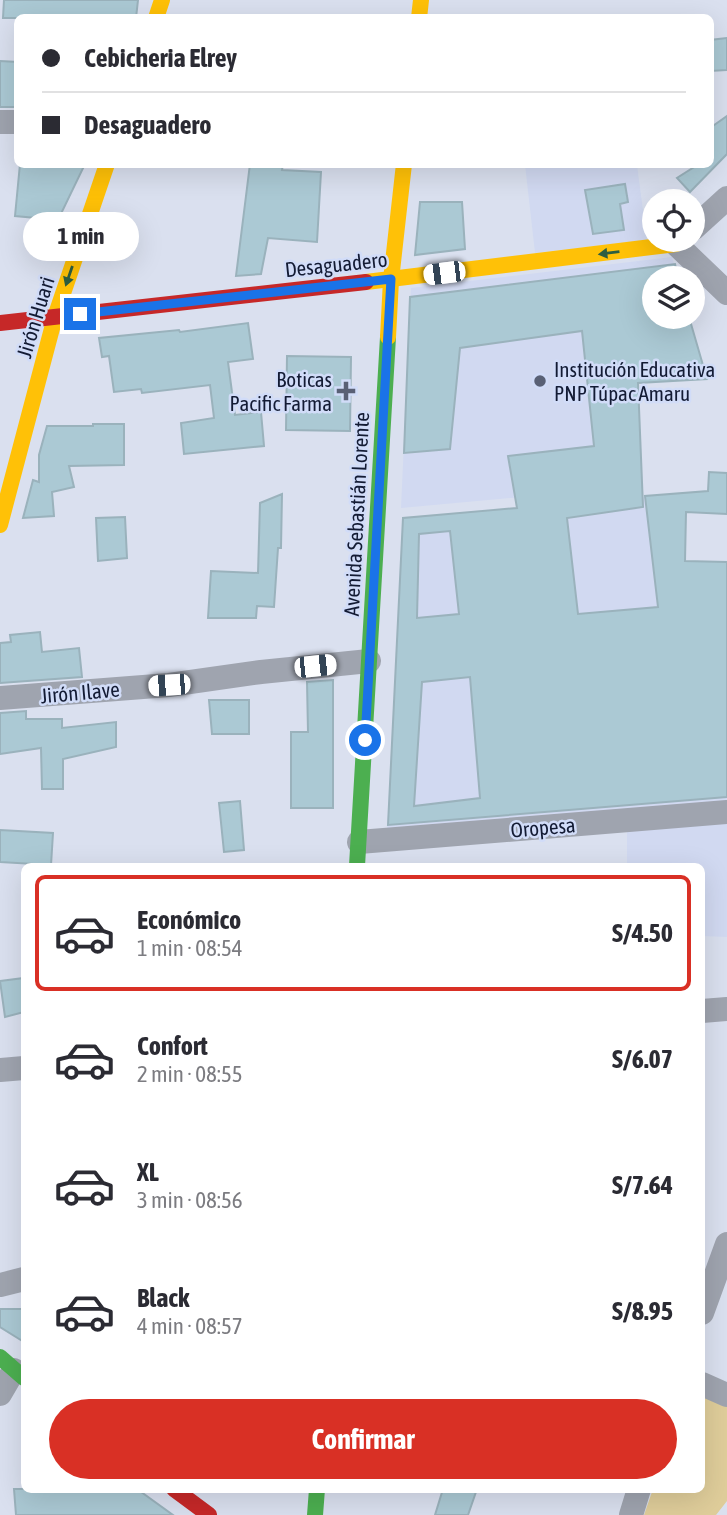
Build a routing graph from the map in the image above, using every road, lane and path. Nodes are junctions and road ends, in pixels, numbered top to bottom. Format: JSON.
{"nodes":[{"id":1,"x":106,"y":168,"type":"edge"},
{"id":2,"x":404,"y":168,"type":"edge"},
{"id":3,"x":727,"y":198,"type":"edge"},
{"id":4,"x":705,"y":218,"type":"edge"},
{"id":5,"x":642,"y":244,"type":"edge"},
{"id":6,"x":695,"y":252,"type":"edge"},
{"id":7,"x":391,"y":279,"type":"junction"},
{"id":8,"x":727,"y":293,"type":"edge"},
{"id":9,"x":55,"y":317,"type":"junction"},
{"id":10,"x":0,"y":323,"type":"edge"},
{"id":11,"x":0,"y":525,"type":"edge"},
{"id":12,"x":369,"y":661,"type":"junction"},
{"id":13,"x":0,"y":698,"type":"edge"},
{"id":14,"x":727,"y":812,"type":"edge"},
{"id":15,"x":358,"y":854,"type":"edge"},
{"id":16,"x":727,"y":1009,"type":"edge"},
{"id":17,"x":705,"y":1011,"type":"edge"},
{"id":18,"x":21,"y":1068,"type":"edge"},
{"id":19,"x":0,"y":1070,"type":"edge"},
{"id":20,"x":727,"y":1244,"type":"edge"},
{"id":21,"x":21,"y":1280,"type":"edge"},
{"id":22,"x":0,"y":1285,"type":"edge"},
{"id":23,"x":705,"y":1305,"type":"edge"},
{"id":24,"x":13,"y":1368,"type":"edge"},
{"id":25,"x":705,"y":1385,"type":"edge"},
{"id":26,"x":0,"y":1394,"type":"edge"},
{"id":27,"x":727,"y":1395,"type":"edge"},
{"id":28,"x":179,"y":1493,"type":"edge"},
{"id":29,"x":317,"y":1493,"type":"edge"},
{"id":30,"x":638,"y":1493,"type":"edge"},
{"id":31,"x":209,"y":1515,"type":"edge"},
{"id":32,"x":315,"y":1515,"type":"edge"},
{"id":33,"x":631,"y":1515,"type":"edge"}],
"edges":[{"from":1,"to":9,"type":"street","name":"Jirón Huari","one_way":true},
{"from":2,"to":7,"type":"street","name":"Avenida Sebastián Lorente"},
{"from":3,"to":4,"type":"street"},
{"from":5,"to":7,"type":"street","name":"Desaguadero","one_way":true},
{"from":6,"to":8,"type":"street"},
{"from":7,"to":9,"type":"street","name":"Desaguadero"},
{"from":7,"to":12,"type":"street","name":"Avenida Sebastián Lorente"},
{"from":9,"to":10,"type":"street","name":"Desaguadero"},
{"from":9,"to":11,"type":"street","name":"Jirón Huari"},
{"from":12,"to":13,"type":"street","name":"Jirón Ilave"},
{"from":12,"to":15,"type":"street","name":"Avenida Sebastián Lorente"},
{"from":14,"to":15,"type":"street","name":"Oropesa"},
{"from":16,"to":17,"type":"street"},
{"from":18,"to":19,"type":"street"},
{"from":20,"to":23,"type":"street"},
{"from":21,"to":22,"type":"street"},
{"from":24,"to":26,"type":"street"},
{"from":25,"to":27,"type":"street"},
{"from":28,"to":31,"type":"street"},
{"from":29,"to":32,"type":"street"},
{"from":30,"to":33,"type":"street"}]}
